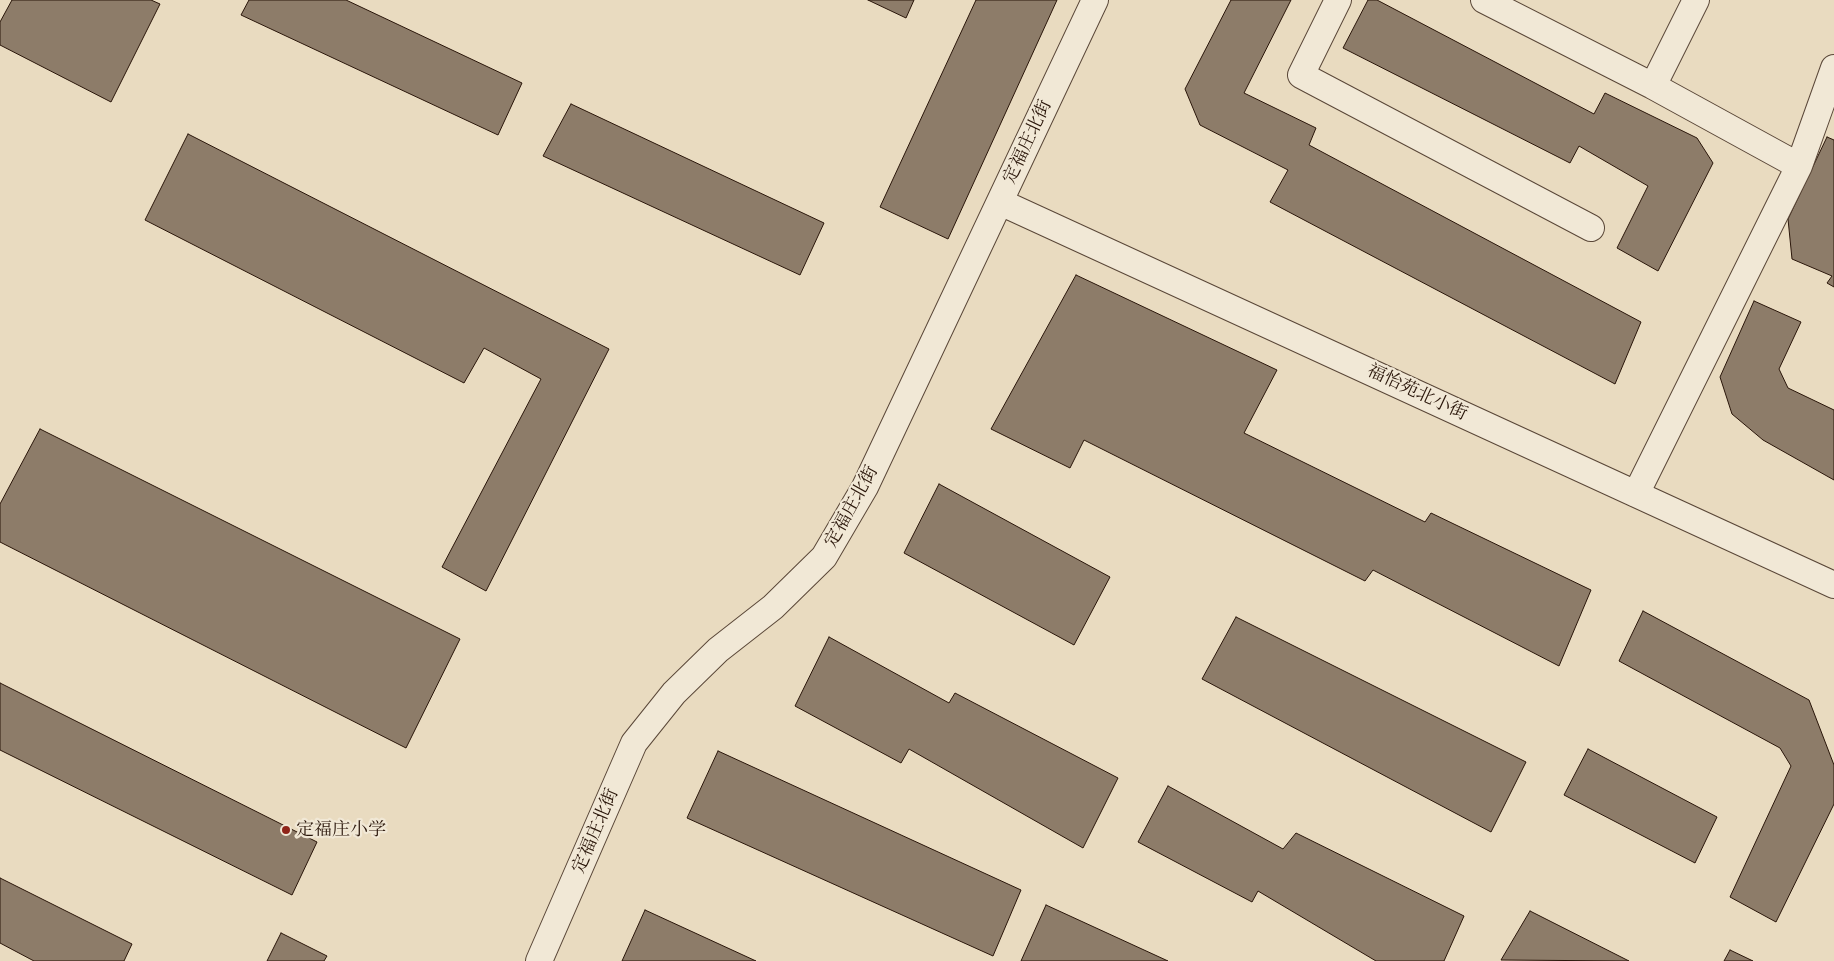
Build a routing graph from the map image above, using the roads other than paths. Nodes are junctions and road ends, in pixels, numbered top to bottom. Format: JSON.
{"nodes":[{"id":1,"x":1095,"y":0,"type":"edge"},
{"id":2,"x":1338,"y":0,"type":"edge"},
{"id":3,"x":1484,"y":0,"type":"edge"},
{"id":4,"x":1696,"y":0,"type":"edge"},
{"id":5,"x":1834,"y":68,"type":"edge"},
{"id":6,"x":1653,"y":86,"type":"junction"},
{"id":7,"x":1827,"y":110,"type":"edge"},
{"id":8,"x":1799,"y":166,"type":"junction"},
{"id":9,"x":1000,"y":202,"type":"junction"},
{"id":10,"x":1591,"y":228,"type":"dead end"},
{"id":11,"x":1636,"y":494,"type":"junction"},
{"id":12,"x":1834,"y":585,"type":"edge"},
{"id":13,"x":539,"y":961,"type":"edge"}],
"edges":[{"from":1,"to":9,"type":"street","name":"定福庄北街"},
{"from":2,"to":10,"type":"street"},
{"from":3,"to":6,"type":"street"},
{"from":4,"to":6,"type":"street"},
{"from":5,"to":7,"type":"street"},
{"from":6,"to":8,"type":"street"},
{"from":7,"to":8,"type":"street"},
{"from":8,"to":11,"type":"street"},
{"from":9,"to":11,"type":"street","name":"福怡苑北小街"},
{"from":9,"to":13,"type":"street","name":"定福庄北街"},
{"from":11,"to":12,"type":"street","name":"福怡苑北小街"}]}
